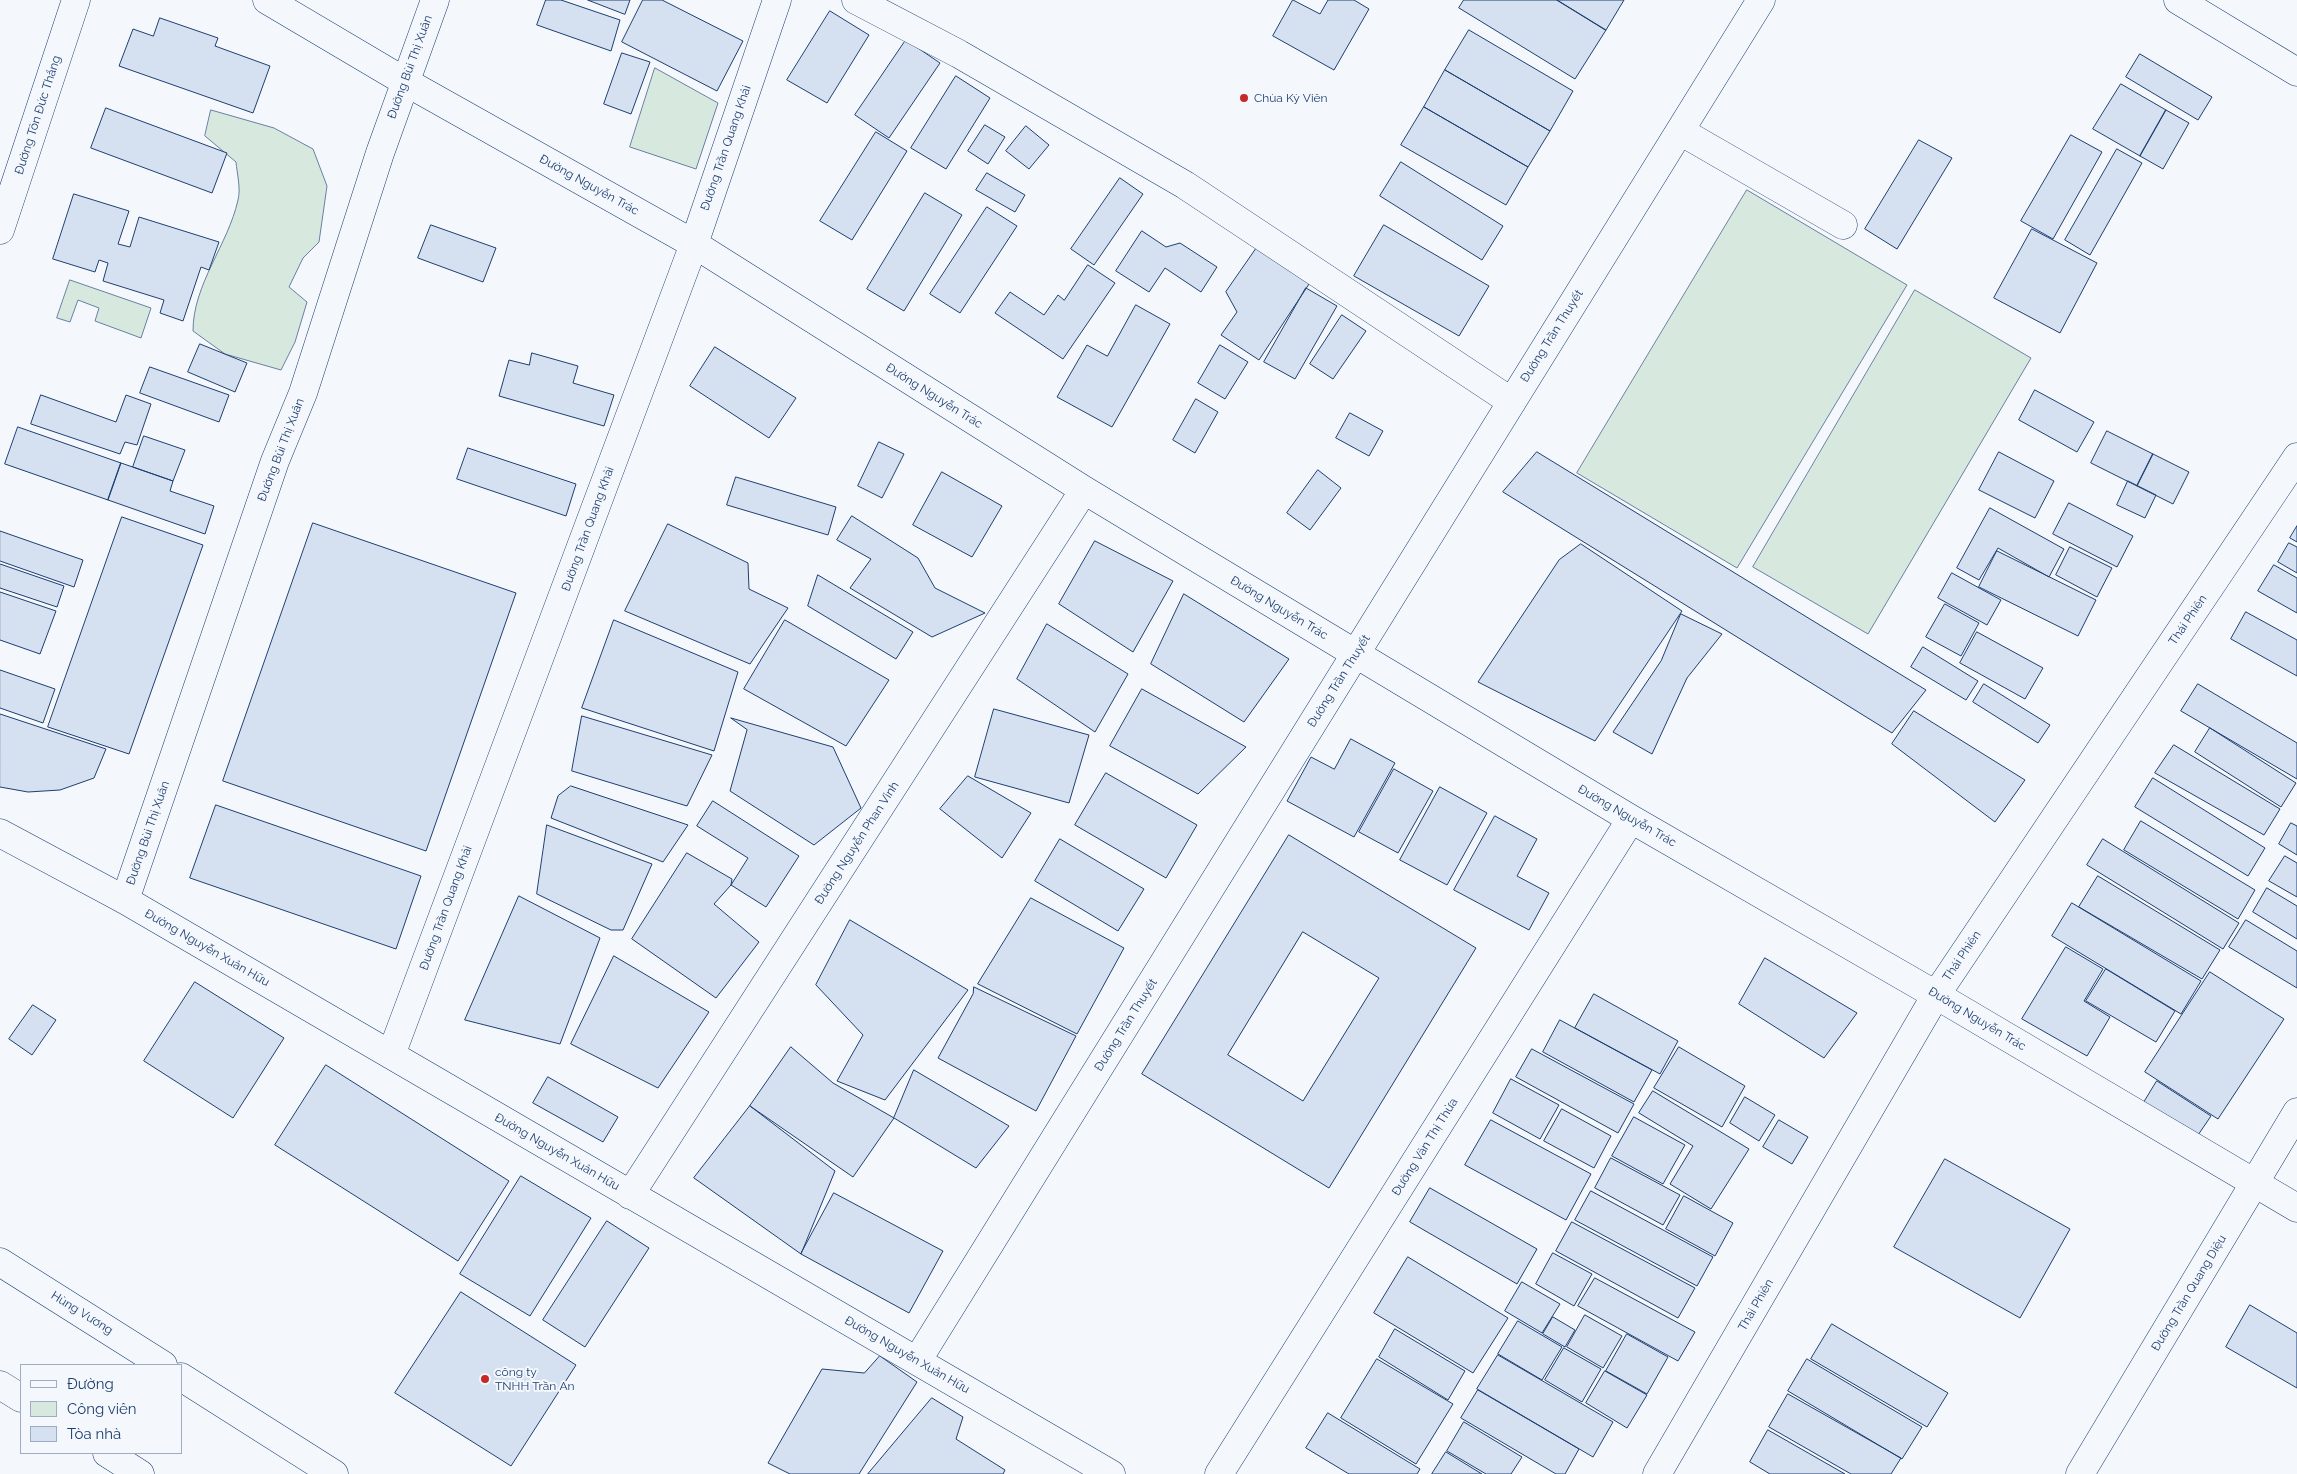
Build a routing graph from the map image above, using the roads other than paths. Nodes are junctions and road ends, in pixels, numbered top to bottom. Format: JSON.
{"nodes":[{"id":1,"x":76,"y":0,"type":"edge"},
{"id":2,"x":267,"y":0,"type":"edge"},
{"id":3,"x":435,"y":0,"type":"edge"},
{"id":4,"x":777,"y":0,"type":"edge"},
{"id":5,"x":856,"y":0,"type":"edge"},
{"id":6,"x":1761,"y":0,"type":"edge"},
{"id":7,"x":2178,"y":0,"type":"edge"},
{"id":8,"x":2297,"y":72,"type":"edge"},
{"id":9,"x":404,"y":81,"type":"junction"},
{"id":10,"x":1680,"y":131,"type":"junction"},
{"id":11,"x":1843,"y":225,"type":"dead end"},
{"id":12,"x":0,"y":230,"type":"edge"},
{"id":13,"x":694,"y":244,"type":"junction"},
{"id":14,"x":1512,"y":402,"type":"junction"},
{"id":15,"x":2297,"y":457,"type":"edge"},
{"id":16,"x":1084,"y":490,"type":"junction"},
{"id":17,"x":1356,"y":654,"type":"junction"},
{"id":18,"x":1631,"y":819,"type":"junction"},
{"id":19,"x":0,"y":833,"type":"edge"},
{"id":20,"x":125,"y":900,"type":"junction"},
{"id":21,"x":1936,"y":995,"type":"junction"},
{"id":22,"x":391,"y":1055,"type":"junction"},
{"id":23,"x":2297,"y":1112,"type":"edge"},
{"id":24,"x":2254,"y":1183,"type":"junction"},
{"id":25,"x":630,"y":1195,"type":"junction"},
{"id":26,"x":2297,"y":1208,"type":"edge"},
{"id":27,"x":0,"y":1262,"type":"edge"},
{"id":28,"x":917,"y":1361,"type":"junction"},
{"id":29,"x":161,"y":1364,"type":"edge"},
{"id":30,"x":182,"y":1378,"type":"edge"},
{"id":31,"x":0,"y":1385,"type":"edge"},
{"id":32,"x":20,"y":1397,"type":"edge"},
{"id":33,"x":108,"y":1454,"type":"edge"},
{"id":34,"x":140,"y":1474,"type":"edge"},
{"id":35,"x":334,"y":1474,"type":"edge"},
{"id":36,"x":1111,"y":1474,"type":"edge"},
{"id":37,"x":1219,"y":1474,"type":"edge"},
{"id":38,"x":1657,"y":1474,"type":"edge"},
{"id":39,"x":2080,"y":1474,"type":"edge"}],
"edges":[{"from":1,"to":12,"type":"street","name":"Đường Tôn Đức Thắng"},
{"from":2,"to":9,"type":"street","name":"Đường Nguyễn Trác"},
{"from":3,"to":9,"type":"street","name":"Đường Bùi Thị Xuân"},
{"from":4,"to":13,"type":"street","name":"Đường Trần Quang Khải"},
{"from":5,"to":14,"type":"street"},
{"from":6,"to":10,"type":"street","name":"Đường Trần Thuyết"},
{"from":7,"to":8,"type":"street"},
{"from":9,"to":13,"type":"street","name":"Đường Nguyễn Trác"},
{"from":9,"to":20,"type":"street","name":"Đường Bùi Thị Xuân"},
{"from":10,"to":11,"type":"street"},
{"from":10,"to":14,"type":"street","name":"Đường Trần Thuyết"},
{"from":13,"to":16,"type":"street","name":"Đường Nguyễn Trác"},
{"from":13,"to":22,"type":"street","name":"Đường Trần Quang Khải"},
{"from":14,"to":17,"type":"street","name":"Đường Trần Thuyết"},
{"from":15,"to":21,"type":"street","name":"Thái Phiên"},
{"from":16,"to":17,"type":"street","name":"Đường Nguyễn Trác"},
{"from":16,"to":25,"type":"street","name":"Đường Nguyễn Phan Vinh"},
{"from":17,"to":18,"type":"street","name":"Đường Nguyễn Trác"},
{"from":17,"to":28,"type":"street","name":"Đường Trần Thuyết"},
{"from":18,"to":21,"type":"street","name":"Đường Nguyễn Trác"},
{"from":18,"to":37,"type":"street","name":"Đường Văn Thị Thừa"},
{"from":19,"to":20,"type":"street","name":"Đường Nguyễn Xuân Hữu"},
{"from":20,"to":22,"type":"street","name":"Đường Nguyễn Xuân Hữu"},
{"from":21,"to":24,"type":"street","name":"Đường Nguyễn Trác"},
{"from":21,"to":38,"type":"street","name":"Thái Phiên"},
{"from":22,"to":25,"type":"street","name":"Đường Nguyễn Xuân Hữu"},
{"from":23,"to":24,"type":"street","name":"Đường Trần Quang Diệu"},
{"from":24,"to":26,"type":"street","name":"Đường Nguyễn Trác"},
{"from":24,"to":39,"type":"street","name":"Đường Trần Quang Diệu"},
{"from":25,"to":28,"type":"street","name":"Đường Nguyễn Xuân Hữu"},
{"from":27,"to":29,"type":"street","name":"Hùng Vương"},
{"from":28,"to":36,"type":"street","name":"Đường Nguyễn Xuân Hữu"},
{"from":30,"to":35,"type":"street"},
{"from":31,"to":32,"type":"street"},
{"from":33,"to":34,"type":"street"}]}
